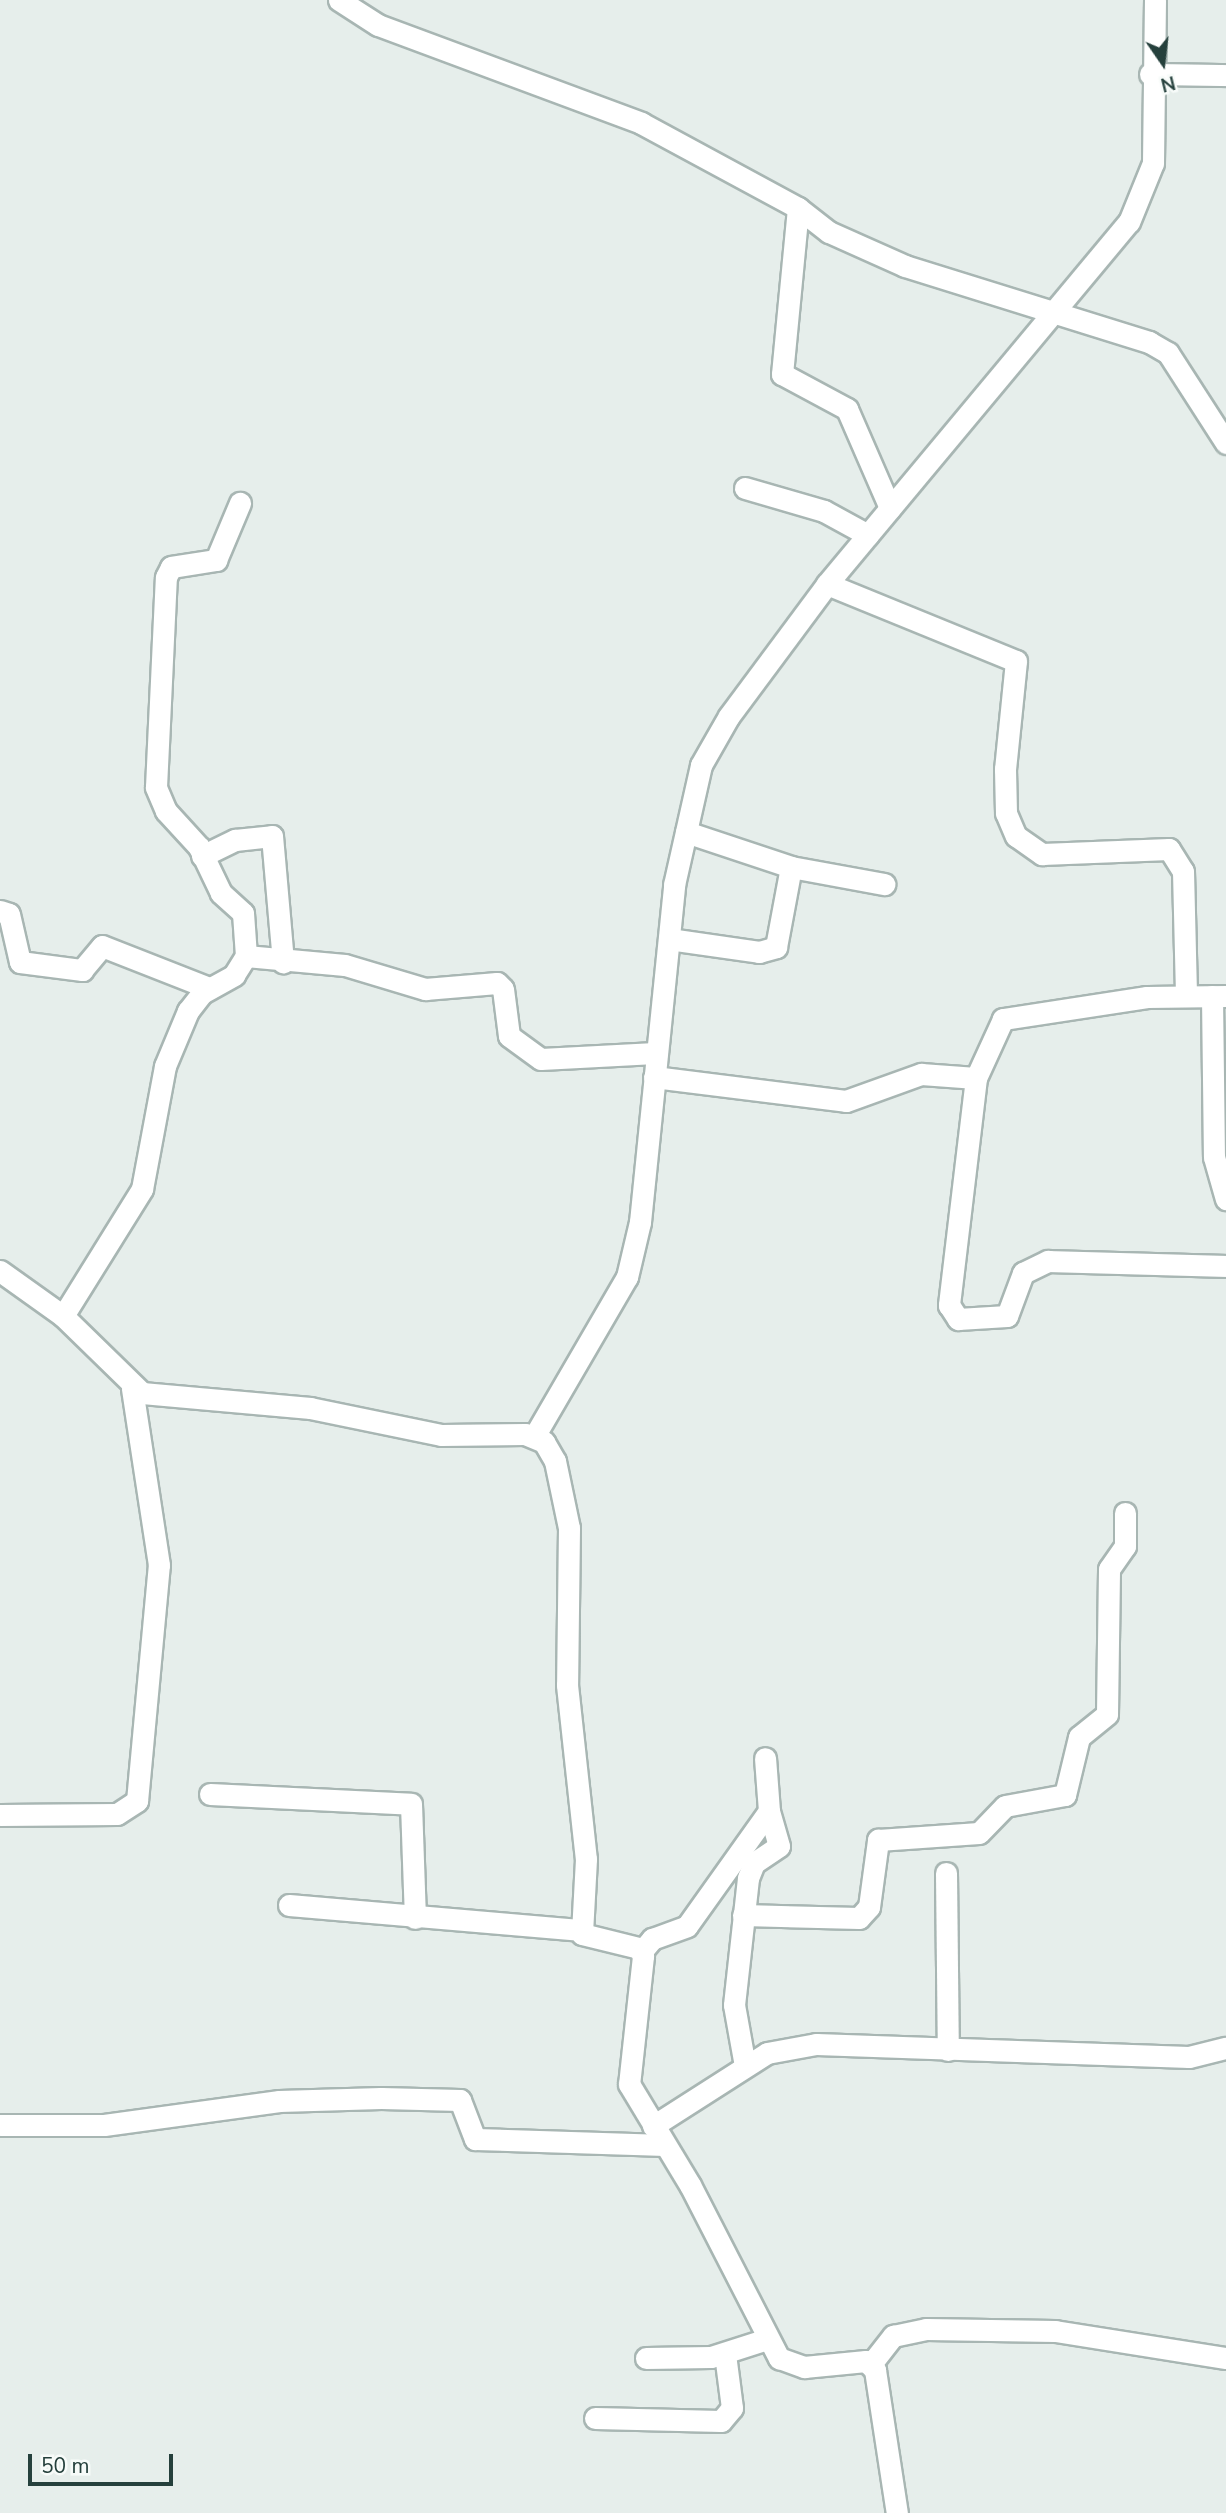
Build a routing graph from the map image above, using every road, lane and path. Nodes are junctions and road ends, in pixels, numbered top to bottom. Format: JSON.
{"nodes":[{"id":1,"x":339,"y":0,"type":"edge"},
{"id":2,"x":1155,"y":0,"type":"edge"},
{"id":3,"x":1150,"y":74,"type":"junction"},
{"id":4,"x":1226,"y":75,"type":"edge"},
{"id":5,"x":798,"y":208,"type":"junction"},
{"id":6,"x":1059,"y":310,"type":"junction"},
{"id":7,"x":1226,"y":443,"type":"edge"},
{"id":8,"x":745,"y":488,"type":"dead end"},
{"id":9,"x":240,"y":503,"type":"dead end"},
{"id":10,"x":890,"y":508,"type":"junction"},
{"id":11,"x":868,"y":535,"type":"junction"},
{"id":12,"x":827,"y":584,"type":"junction"},
{"id":13,"x":686,"y":831,"type":"junction"},
{"id":14,"x":202,"y":856,"type":"junction"},
{"id":15,"x":791,"y":867,"type":"junction"},
{"id":16,"x":884,"y":884,"type":"dead end"},
{"id":17,"x":0,"y":911,"type":"edge"},
{"id":18,"x":669,"y":939,"type":"junction"},
{"id":19,"x":246,"y":956,"type":"junction"},
{"id":20,"x":283,"y":963,"type":"junction"},
{"id":21,"x":209,"y":988,"type":"junction"},
{"id":22,"x":1186,"y":996,"type":"junction"},
{"id":23,"x":1219,"y":996,"type":"edge"},
{"id":24,"x":655,"y":1052,"type":"junction"},
{"id":25,"x":654,"y":1077,"type":"junction"},
{"id":26,"x":976,"y":1078,"type":"junction"},
{"id":27,"x":1226,"y":1199,"type":"edge"},
{"id":28,"x":1226,"y":1266,"type":"edge"},
{"id":29,"x":0,"y":1271,"type":"edge"},
{"id":30,"x":63,"y":1316,"type":"junction"},
{"id":31,"x":132,"y":1388,"type":"junction"},
{"id":32,"x":535,"y":1435,"type":"junction"},
{"id":33,"x":1125,"y":1513,"type":"dead end"},
{"id":34,"x":765,"y":1758,"type":"dead end"},
{"id":35,"x":210,"y":1794,"type":"dead end"},
{"id":36,"x":769,"y":1811,"type":"junction"},
{"id":37,"x":0,"y":1815,"type":"edge"},
{"id":38,"x":946,"y":1873,"type":"dead end"},
{"id":39,"x":289,"y":1905,"type":"dead end"},
{"id":40,"x":743,"y":1915,"type":"junction"},
{"id":41,"x":415,"y":1917,"type":"junction"},
{"id":42,"x":582,"y":1930,"type":"junction"},
{"id":43,"x":642,"y":1951,"type":"junction"},
{"id":44,"x":1226,"y":2048,"type":"edge"},
{"id":45,"x":948,"y":2050,"type":"junction"},
{"id":46,"x":745,"y":2066,"type":"junction"},
{"id":47,"x":0,"y":2125,"type":"edge"},
{"id":48,"x":653,"y":2126,"type":"junction"},
{"id":49,"x":665,"y":2145,"type":"junction"},
{"id":50,"x":767,"y":2339,"type":"junction"},
{"id":51,"x":724,"y":2354,"type":"junction"},
{"id":52,"x":646,"y":2358,"type":"dead end"},
{"id":53,"x":1226,"y":2358,"type":"edge"},
{"id":54,"x":871,"y":2364,"type":"junction"},
{"id":55,"x":595,"y":2418,"type":"dead end"},
{"id":56,"x":897,"y":2513,"type":"edge"}],
"edges":[{"from":1,"to":5,"type":"street"},
{"from":2,"to":3,"type":"street"},
{"from":3,"to":4,"type":"street"},
{"from":3,"to":6,"type":"street"},
{"from":5,"to":6,"type":"street"},
{"from":5,"to":10,"type":"street"},
{"from":6,"to":7,"type":"street"},
{"from":6,"to":10,"type":"street"},
{"from":8,"to":11,"type":"street"},
{"from":9,"to":14,"type":"street"},
{"from":10,"to":11,"type":"street"},
{"from":11,"to":12,"type":"street"},
{"from":12,"to":13,"type":"street"},
{"from":12,"to":22,"type":"street"},
{"from":13,"to":15,"type":"street"},
{"from":13,"to":18,"type":"street"},
{"from":14,"to":19,"type":"street"},
{"from":14,"to":20,"type":"street"},
{"from":15,"to":16,"type":"street"},
{"from":15,"to":18,"type":"street"},
{"from":17,"to":21,"type":"street"},
{"from":18,"to":24,"type":"street"},
{"from":19,"to":20,"type":"street"},
{"from":19,"to":21,"type":"street"},
{"from":20,"to":24,"type":"street"},
{"from":21,"to":30,"type":"street"},
{"from":22,"to":23,"type":"street"},
{"from":22,"to":26,"type":"street"},
{"from":23,"to":27,"type":"street"},
{"from":24,"to":25,"type":"street"},
{"from":25,"to":26,"type":"street"},
{"from":25,"to":32,"type":"street"},
{"from":26,"to":28,"type":"street"},
{"from":29,"to":30,"type":"street"},
{"from":30,"to":31,"type":"street"},
{"from":31,"to":32,"type":"street"},
{"from":31,"to":37,"type":"street"},
{"from":32,"to":42,"type":"street"},
{"from":33,"to":40,"type":"street"},
{"from":34,"to":36,"type":"street"},
{"from":35,"to":41,"type":"street"},
{"from":36,"to":40,"type":"street"},
{"from":36,"to":43,"type":"street"},
{"from":38,"to":45,"type":"street"},
{"from":39,"to":41,"type":"street"},
{"from":40,"to":46,"type":"street"},
{"from":41,"to":42,"type":"street"},
{"from":42,"to":43,"type":"street"},
{"from":43,"to":48,"type":"street"},
{"from":44,"to":45,"type":"street"},
{"from":45,"to":46,"type":"street"},
{"from":46,"to":48,"type":"street"},
{"from":47,"to":49,"type":"street"},
{"from":48,"to":49,"type":"street"},
{"from":49,"to":50,"type":"street"},
{"from":50,"to":51,"type":"street"},
{"from":50,"to":54,"type":"street"},
{"from":51,"to":52,"type":"street"},
{"from":51,"to":55,"type":"street"},
{"from":53,"to":54,"type":"street"},
{"from":54,"to":56,"type":"street"}]}
